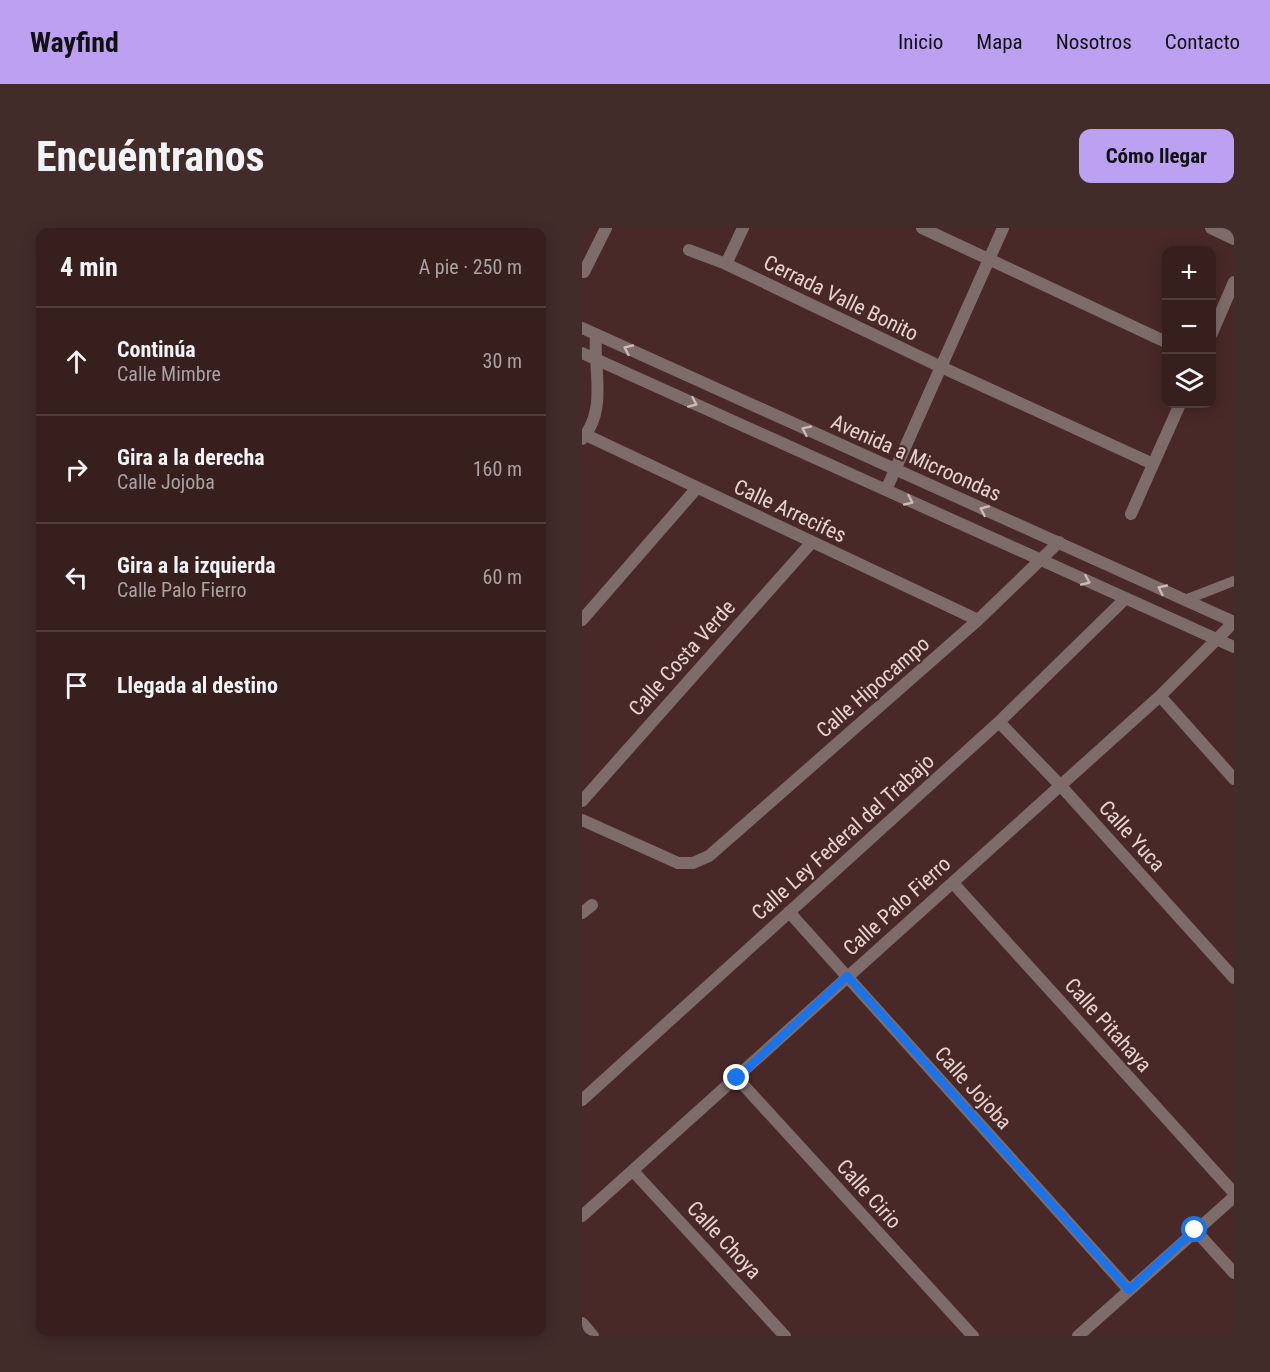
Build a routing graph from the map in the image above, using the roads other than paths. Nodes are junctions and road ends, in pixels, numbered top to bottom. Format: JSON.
{"nodes":[{"id":1,"x":606,"y":228,"type":"edge"},
{"id":2,"x":743,"y":228,"type":"edge"},
{"id":3,"x":922,"y":228,"type":"edge"},
{"id":4,"x":1003,"y":228,"type":"edge"},
{"id":5,"x":1211,"y":228,"type":"edge"},
{"id":6,"x":1234,"y":239,"type":"edge"},
{"id":7,"x":689,"y":250,"type":"dead end"},
{"id":8,"x":988,"y":258,"type":"junction"},
{"id":9,"x":726,"y":264,"type":"junction"},
{"id":10,"x":584,"y":272,"type":"dead end"},
{"id":11,"x":1234,"y":282,"type":"edge"},
{"id":12,"x":1216,"y":324,"type":"edge"},
{"id":13,"x":582,"y":328,"type":"edge"},
{"id":14,"x":596,"y":334,"type":"junction"},
{"id":15,"x":1162,"y":340,"type":"edge"},
{"id":16,"x":582,"y":353,"type":"edge"},
{"id":17,"x":594,"y":358,"type":"junction"},
{"id":18,"x":939,"y":366,"type":"junction"},
{"id":19,"x":1178,"y":408,"type":"edge"},
{"id":20,"x":584,"y":437,"type":"edge"},
{"id":21,"x":1153,"y":464,"type":"junction"},
{"id":22,"x":894,"y":471,"type":"junction"},
{"id":23,"x":696,"y":489,"type":"junction"},
{"id":24,"x":885,"y":490,"type":"junction"},
{"id":25,"x":1131,"y":514,"type":"dead end"},
{"id":26,"x":812,"y":542,"type":"junction"},
{"id":27,"x":1059,"y":542,"type":"junction"},
{"id":28,"x":1041,"y":562,"type":"junction"},
{"id":29,"x":1234,"y":581,"type":"edge"},
{"id":30,"x":1126,"y":598,"type":"junction"},
{"id":31,"x":1185,"y":600,"type":"junction"},
{"id":32,"x":582,"y":620,"type":"edge"},
{"id":33,"x":978,"y":620,"type":"junction"},
{"id":34,"x":1234,"y":622,"type":"edge"},
{"id":35,"x":1219,"y":640,"type":"junction"},
{"id":36,"x":1234,"y":647,"type":"edge"},
{"id":37,"x":1160,"y":696,"type":"junction"},
{"id":38,"x":999,"y":722,"type":"junction"},
{"id":39,"x":1234,"y":778,"type":"edge"},
{"id":40,"x":1060,"y":785,"type":"junction"},
{"id":41,"x":582,"y":801,"type":"edge"},
{"id":42,"x":582,"y":820,"type":"edge"},
{"id":43,"x":953,"y":883,"type":"junction"},
{"id":44,"x":789,"y":912,"type":"junction"},
{"id":45,"x":847,"y":976,"type":"junction"},
{"id":46,"x":1234,"y":978,"type":"edge"},
{"id":47,"x":737,"y":1078,"type":"junction"},
{"id":48,"x":582,"y":1100,"type":"edge"},
{"id":49,"x":633,"y":1171,"type":"junction"},
{"id":50,"x":1234,"y":1195,"type":"edge"},
{"id":51,"x":582,"y":1216,"type":"edge"},
{"id":52,"x":1195,"y":1230,"type":"junction"},
{"id":53,"x":1234,"y":1273,"type":"edge"},
{"id":54,"x":1129,"y":1290,"type":"junction"},
{"id":55,"x":582,"y":1323,"type":"edge"},
{"id":56,"x":1091,"y":1325,"type":"junction"},
{"id":57,"x":593,"y":1336,"type":"edge"},
{"id":58,"x":785,"y":1336,"type":"edge"},
{"id":59,"x":973,"y":1336,"type":"edge"},
{"id":60,"x":1078,"y":1336,"type":"edge"},
{"id":61,"x":1101,"y":1336,"type":"edge"}],
"edges":[{"from":1,"to":10,"type":"street"},
{"from":2,"to":9,"type":"street"},
{"from":3,"to":8,"type":"street"},
{"from":4,"to":8,"type":"street"},
{"from":5,"to":6,"type":"street"},
{"from":7,"to":9,"type":"street","name":"Cerrada Valle Bonito"},
{"from":8,"to":15,"type":"street"},
{"from":8,"to":18,"type":"street"},
{"from":9,"to":18,"type":"street","name":"Cerrada Valle Bonito"},
{"from":11,"to":12,"type":"street"},
{"from":13,"to":14,"type":"street","name":"Avenida a Microondas"},
{"from":14,"to":17,"type":"street"},
{"from":22,"to":14,"type":"street","name":"Avenida a Microondas","one_way":true},
{"from":16,"to":17,"type":"street","name":"Avenida a Microondas"},
{"from":17,"to":20,"type":"street"},
{"from":17,"to":24,"type":"street","name":"Avenida a Microondas","one_way":true},
{"from":18,"to":21,"type":"street","name":"Cerrada Valle Bonito"},
{"from":18,"to":22,"type":"street"},
{"from":19,"to":21,"type":"street"},
{"from":20,"to":23,"type":"street","name":"Calle Arrecifes"},
{"from":21,"to":25,"type":"street"},
{"from":22,"to":24,"type":"street"},
{"from":27,"to":22,"type":"street","name":"Avenida a Microondas","one_way":true},
{"from":23,"to":26,"type":"street","name":"Calle Arrecifes"},
{"from":23,"to":32,"type":"street"},
{"from":24,"to":28,"type":"street","name":"Avenida a Microondas","one_way":true},
{"from":26,"to":33,"type":"street","name":"Calle Arrecifes"},
{"from":26,"to":41,"type":"street","name":"Calle Costa Verde"},
{"from":27,"to":28,"type":"street","name":"Calle Hipocampo"},
{"from":31,"to":27,"type":"street","name":"Avenida a Microondas","one_way":true},
{"from":28,"to":30,"type":"street","name":"Avenida a Microondas","one_way":true},
{"from":28,"to":33,"type":"street","name":"Calle Hipocampo"},
{"from":29,"to":31,"type":"lane"},
{"from":30,"to":35,"type":"street","name":"Avenida a Microondas"},
{"from":30,"to":38,"type":"street","name":"Calle Ley Federal del Trabajo"},
{"from":31,"to":34,"type":"street","name":"Avenida a Microondas"},
{"from":33,"to":42,"type":"street","name":"Calle Hipocampo"},
{"from":34,"to":35,"type":"street","name":"Calle Palo Fierro"},
{"from":35,"to":36,"type":"street","name":"Avenida a Microondas"},
{"from":35,"to":37,"type":"street","name":"Calle Palo Fierro"},
{"from":37,"to":39,"type":"street"},
{"from":37,"to":40,"type":"street","name":"Calle Palo Fierro"},
{"from":38,"to":40,"type":"street","name":"Calle Yuca"},
{"from":38,"to":44,"type":"street","name":"Calle Ley Federal del Trabajo"},
{"from":40,"to":43,"type":"street","name":"Calle Palo Fierro"},
{"from":40,"to":46,"type":"street","name":"Calle Yuca"},
{"from":43,"to":45,"type":"street","name":"Calle Palo Fierro"},
{"from":43,"to":50,"type":"street","name":"Calle Pitahaya"},
{"from":44,"to":45,"type":"street","name":"Calle Jojoba"},
{"from":44,"to":48,"type":"street","name":"Calle Ley Federal del Trabajo"},
{"from":45,"to":47,"type":"street","name":"Calle Palo Fierro"},
{"from":45,"to":54,"type":"street","name":"Calle Jojoba"},
{"from":47,"to":49,"type":"street","name":"Calle Palo Fierro"},
{"from":47,"to":59,"type":"street","name":"Calle Cirio"},
{"from":49,"to":51,"type":"street","name":"Calle Palo Fierro"},
{"from":49,"to":58,"type":"street","name":"Calle Choya"},
{"from":50,"to":52,"type":"street"},
{"from":52,"to":53,"type":"street"},
{"from":52,"to":54,"type":"street"},
{"from":54,"to":56,"type":"street"},
{"from":55,"to":57,"type":"street"},
{"from":56,"to":60,"type":"street"},
{"from":56,"to":61,"type":"street"}]}
